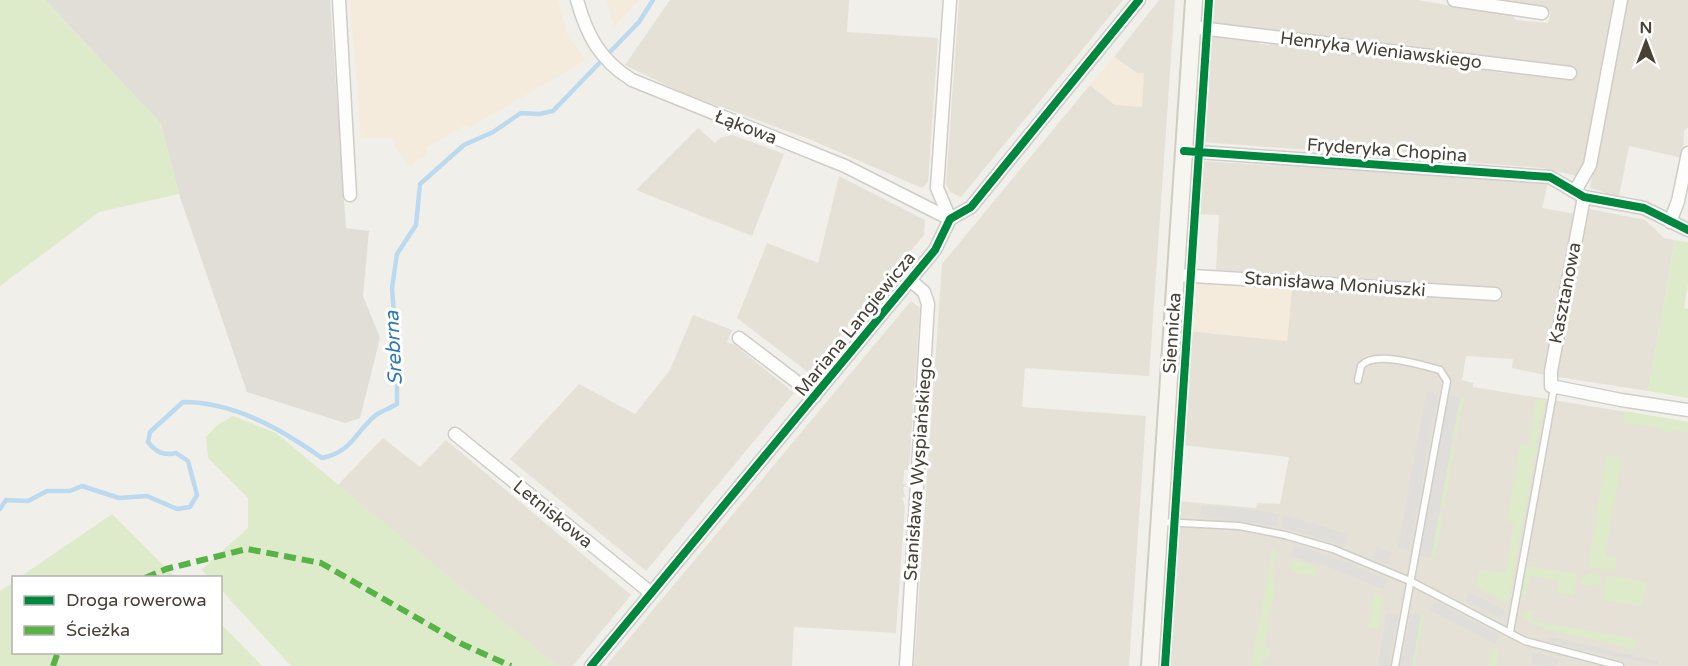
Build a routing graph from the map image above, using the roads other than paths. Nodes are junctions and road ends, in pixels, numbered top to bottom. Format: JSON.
{"nodes":[{"id":1,"x":339,"y":0,"type":"edge"},
{"id":2,"x":577,"y":0,"type":"edge"},
{"id":3,"x":950,"y":0,"type":"edge"},
{"id":4,"x":1138,"y":0,"type":"edge"},
{"id":5,"x":1194,"y":0,"type":"edge"},
{"id":6,"x":1454,"y":0,"type":"edge"},
{"id":7,"x":1621,"y":0,"type":"edge"},
{"id":8,"x":1542,"y":13,"type":"dead end"},
{"id":9,"x":1192,"y":27,"type":"junction"},
{"id":10,"x":1570,"y":73,"type":"dead end"},
{"id":11,"x":1184,"y":151,"type":"junction"},
{"id":12,"x":1688,"y":153,"type":"edge"},
{"id":13,"x":1579,"y":194,"type":"junction"},
{"id":14,"x":351,"y":195,"type":"dead end"},
{"id":15,"x":950,"y":219,"type":"junction"},
{"id":16,"x":1670,"y":222,"type":"junction"},
{"id":17,"x":1688,"y":230,"type":"edge"},
{"id":18,"x":1176,"y":275,"type":"junction"},
{"id":19,"x":910,"y":280,"type":"junction"},
{"id":20,"x":1495,"y":294,"type":"dead end"},
{"id":21,"x":739,"y":338,"type":"dead end"},
{"id":22,"x":1358,"y":380,"type":"dead end"},
{"id":23,"x":1554,"y":388,"type":"junction"},
{"id":24,"x":815,"y":396,"type":"junction"},
{"id":25,"x":1688,"y":410,"type":"edge"},
{"id":26,"x":455,"y":434,"type":"dead end"},
{"id":27,"x":1160,"y":522,"type":"junction"},
{"id":28,"x":1410,"y":581,"type":"junction"},
{"id":29,"x":651,"y":593,"type":"junction"},
{"id":30,"x":1510,"y":632,"type":"junction"},
{"id":31,"x":591,"y":666,"type":"edge"},
{"id":32,"x":906,"y":666,"type":"edge"},
{"id":33,"x":1150,"y":666,"type":"edge"},
{"id":34,"x":1395,"y":666,"type":"edge"},
{"id":35,"x":1620,"y":666,"type":"edge"}],
"edges":[{"from":1,"to":14,"type":"street"},
{"from":2,"to":15,"type":"street","name":"Łąkowa"},
{"from":3,"to":15,"type":"street"},
{"from":4,"to":15,"type":"street"},
{"from":5,"to":9,"type":"main road","name":"Siennicka"},
{"from":6,"to":8,"type":"street"},
{"from":7,"to":13,"type":"street","name":"Kasztanowa"},
{"from":9,"to":10,"type":"street","name":"Henryka Wieniawskiego"},
{"from":9,"to":11,"type":"main road","name":"Siennicka"},
{"from":11,"to":13,"type":"street","name":"Fryderyka Chopina"},
{"from":11,"to":18,"type":"main road","name":"Siennicka"},
{"from":12,"to":16,"type":"street"},
{"from":13,"to":16,"type":"street","name":"Fryderyka Chopina"},
{"from":13,"to":23,"type":"street","name":"Kasztanowa"},
{"from":15,"to":19,"type":"street","name":"Mariana Langiewicza"},
{"from":16,"to":17,"type":"street","name":"Fryderyka Chopina"},
{"from":18,"to":20,"type":"street","name":"Stanisława Moniuszki"},
{"from":18,"to":27,"type":"main road","name":"Siennicka"},
{"from":19,"to":24,"type":"street","name":"Mariana Langiewicza"},
{"from":19,"to":32,"type":"street","name":"Stanisława Wyspiańskiego"},
{"from":21,"to":24,"type":"street"},
{"from":22,"to":28,"type":"lane"},
{"from":23,"to":25,"type":"street"},
{"from":23,"to":30,"type":"lane"},
{"from":24,"to":29,"type":"street","name":"Mariana Langiewicza"},
{"from":26,"to":29,"type":"street","name":"Letniskowa"},
{"from":27,"to":28,"type":"lane"},
{"from":27,"to":33,"type":"main road","name":"Siennicka"},
{"from":28,"to":30,"type":"lane"},
{"from":28,"to":34,"type":"lane"},
{"from":29,"to":31,"type":"street","name":"Mariana Langiewicza"},
{"from":30,"to":35,"type":"lane"}]}
